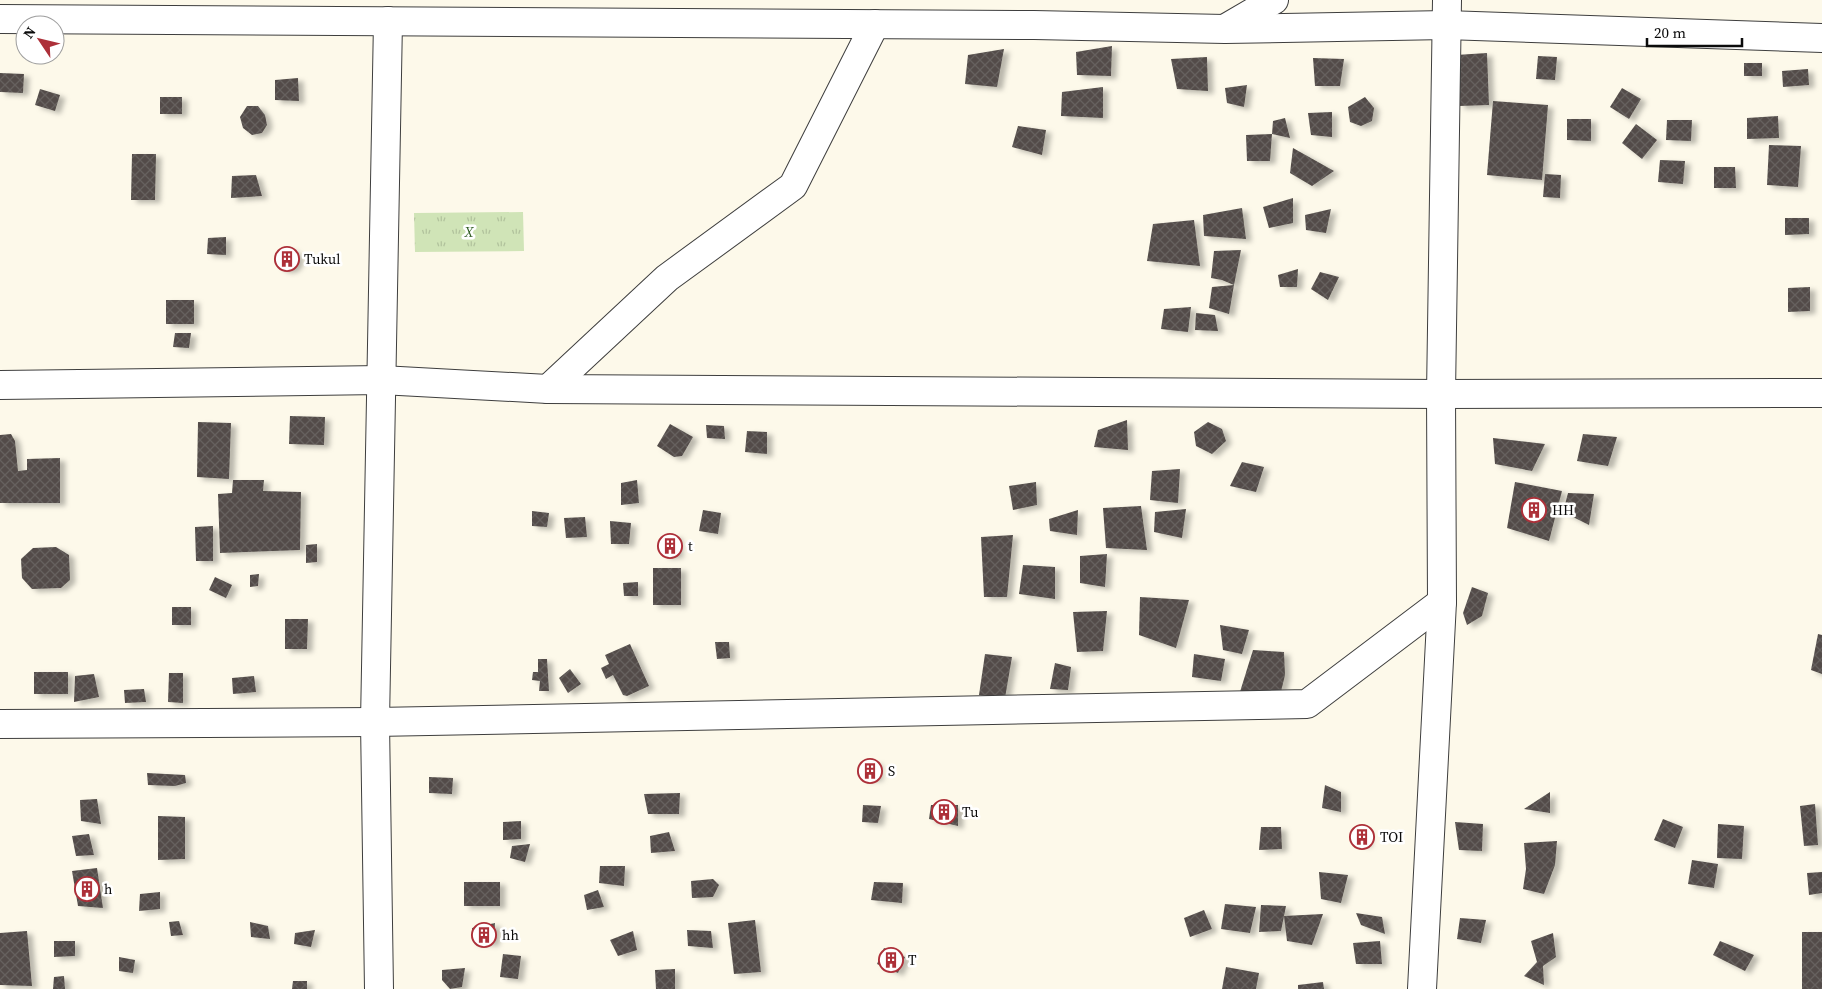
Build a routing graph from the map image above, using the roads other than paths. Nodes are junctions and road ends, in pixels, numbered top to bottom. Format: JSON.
{"nodes":[{"id":1,"x":1274,"y":0,"type":"edge"},
{"id":2,"x":1446,"y":12,"type":"edge"},
{"id":3,"x":0,"y":19,"type":"edge"},
{"id":4,"x":388,"y":21,"type":"junction"},
{"id":5,"x":875,"y":24,"type":"junction"},
{"id":6,"x":1224,"y":29,"type":"junction"},
{"id":7,"x":1822,"y":38,"type":"edge"},
{"id":8,"x":381,"y":380,"type":"junction"},
{"id":9,"x":0,"y":385,"type":"edge"},
{"id":10,"x":548,"y":389,"type":"junction"},
{"id":11,"x":1822,"y":393,"type":"edge"},
{"id":12,"x":1441,"y":394,"type":"junction"},
{"id":13,"x":1442,"y":602,"type":"junction"},
{"id":14,"x":375,"y":722,"type":"junction"},
{"id":15,"x":0,"y":724,"type":"edge"},
{"id":16,"x":379,"y":989,"type":"edge"},
{"id":17,"x":1422,"y":989,"type":"edge"}],
"edges":[{"from":1,"to":6,"type":"street"},
{"from":2,"to":6,"type":"street"},
{"from":2,"to":7,"type":"street"},
{"from":2,"to":12,"type":"street"},
{"from":3,"to":4,"type":"street"},
{"from":4,"to":5,"type":"street"},
{"from":4,"to":8,"type":"street"},
{"from":5,"to":6,"type":"street"},
{"from":5,"to":10,"type":"street"},
{"from":8,"to":9,"type":"street"},
{"from":8,"to":10,"type":"street"},
{"from":8,"to":14,"type":"street"},
{"from":10,"to":12,"type":"street"},
{"from":11,"to":12,"type":"street"},
{"from":12,"to":13,"type":"street"},
{"from":13,"to":14,"type":"street"},
{"from":13,"to":17,"type":"street"},
{"from":14,"to":15,"type":"street"},
{"from":14,"to":16,"type":"street"}]}
